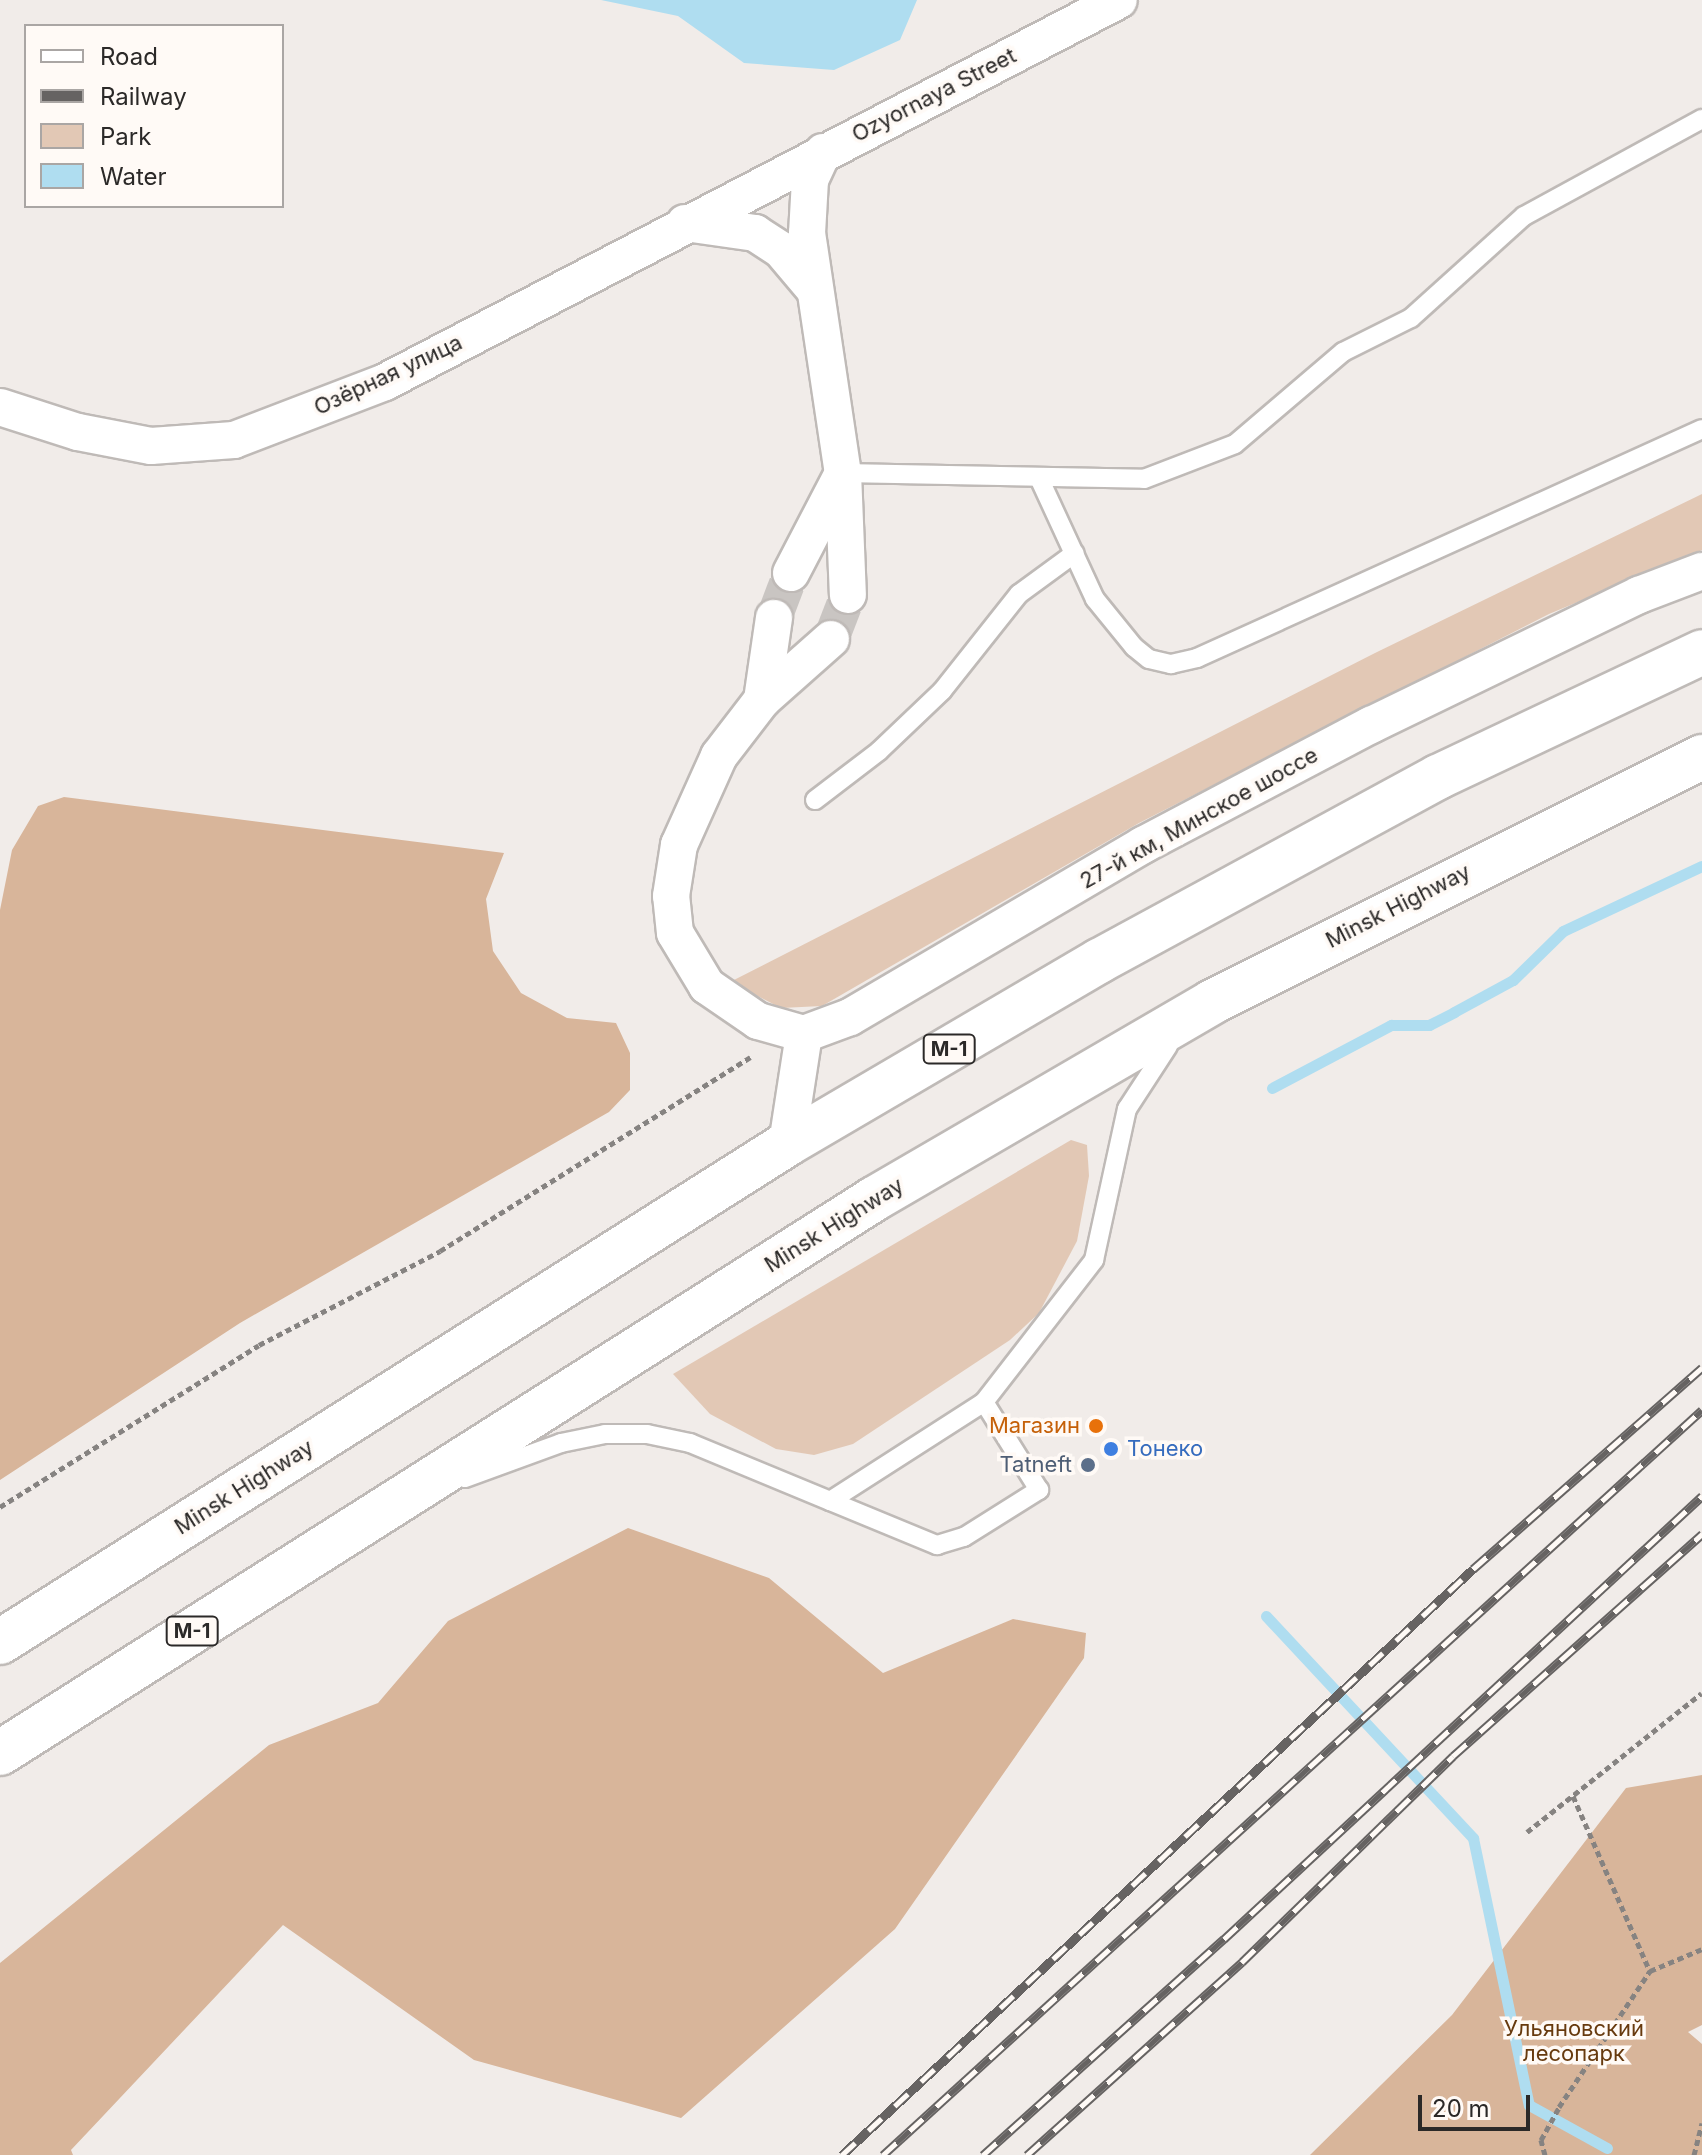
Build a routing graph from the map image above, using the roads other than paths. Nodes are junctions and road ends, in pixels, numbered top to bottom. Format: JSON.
{"nodes":[{"id":1,"x":1119,"y":0,"type":"edge"},
{"id":2,"x":1702,"y":119,"type":"edge"},
{"id":3,"x":823,"y":152,"type":"junction"},
{"id":4,"x":685,"y":223,"type":"junction"},
{"id":5,"x":814,"y":289,"type":"junction"},
{"id":6,"x":0,"y":407,"type":"edge"},
{"id":7,"x":1702,"y":429,"type":"edge"},
{"id":8,"x":843,"y":473,"type":"junction"},
{"id":9,"x":1040,"y":480,"type":"junction"},
{"id":10,"x":1075,"y":553,"type":"junction"},
{"id":11,"x":1702,"y":571,"type":"edge"},
{"id":12,"x":791,"y":573,"type":"tunnel mouth"},
{"id":13,"x":848,"y":595,"type":"tunnel mouth"},
{"id":14,"x":774,"y":618,"type":"tunnel mouth"},
{"id":15,"x":1702,"y":634,"type":"edge"},
{"id":16,"x":831,"y":639,"type":"tunnel mouth"},
{"id":17,"x":1702,"y":652,"type":"edge"},
{"id":18,"x":1618,"y":689,"type":"junction"},
{"id":19,"x":762,"y":700,"type":"junction"},
{"id":20,"x":1702,"y":757,"type":"edge"},
{"id":21,"x":815,"y":800,"type":"dead end"},
{"id":22,"x":1212,"y":1002,"type":"junction"},
{"id":23,"x":804,"y":1034,"type":"junction"},
{"id":24,"x":787,"y":1144,"type":"junction"},
{"id":25,"x":984,"y":1402,"type":"junction"},
{"id":26,"x":830,"y":1501,"type":"junction"},
{"id":27,"x":384,"y":1508,"type":"junction"},
{"id":28,"x":0,"y":1642,"type":"edge"},
{"id":29,"x":0,"y":1753,"type":"edge"}],
"edges":[{"from":1,"to":3,"type":"street","name":"Ozyornaya Street"},
{"from":2,"to":9,"type":"lane"},
{"from":3,"to":4,"type":"street","name":"Ozyornaya Street"},
{"from":3,"to":5,"type":"street"},
{"from":4,"to":5,"type":"street"},
{"from":4,"to":6,"type":"street","name":"Озёрная улица"},
{"from":5,"to":8,"type":"street"},
{"from":7,"to":10,"type":"lane"},
{"from":8,"to":9,"type":"lane"},
{"from":8,"to":12,"type":"street"},
{"from":8,"to":13,"type":"street"},
{"from":9,"to":10,"type":"lane"},
{"from":10,"to":21,"type":"lane"},
{"from":11,"to":23,"type":"street","name":"27-й км, Минское шоссе"},
{"from":14,"to":19,"type":"street"},
{"from":15,"to":18,"type":"lane"},
{"from":16,"to":19,"type":"street"},
{"from":17,"to":18,"type":"highway","name":"Minsk Highway","number":"М-1"},
{"from":18,"to":24,"type":"highway","name":"Minsk Highway","number":"М-1"},
{"from":19,"to":23,"type":"street"},
{"from":20,"to":22,"type":"highway","name":"Minsk Highway","number":"М-1"},
{"from":22,"to":25,"type":"lane"},
{"from":22,"to":27,"type":"highway","name":"Minsk Highway","number":"М-1"},
{"from":23,"to":24,"type":"street"},
{"from":24,"to":28,"type":"highway","name":"Minsk Highway","number":"М-1"},
{"from":25,"to":26,"type":"lane"},
{"from":25,"to":26,"type":"lane"},
{"from":26,"to":27,"type":"lane"},
{"from":27,"to":29,"type":"highway","name":"Minsk Highway","number":"М-1"}]}
